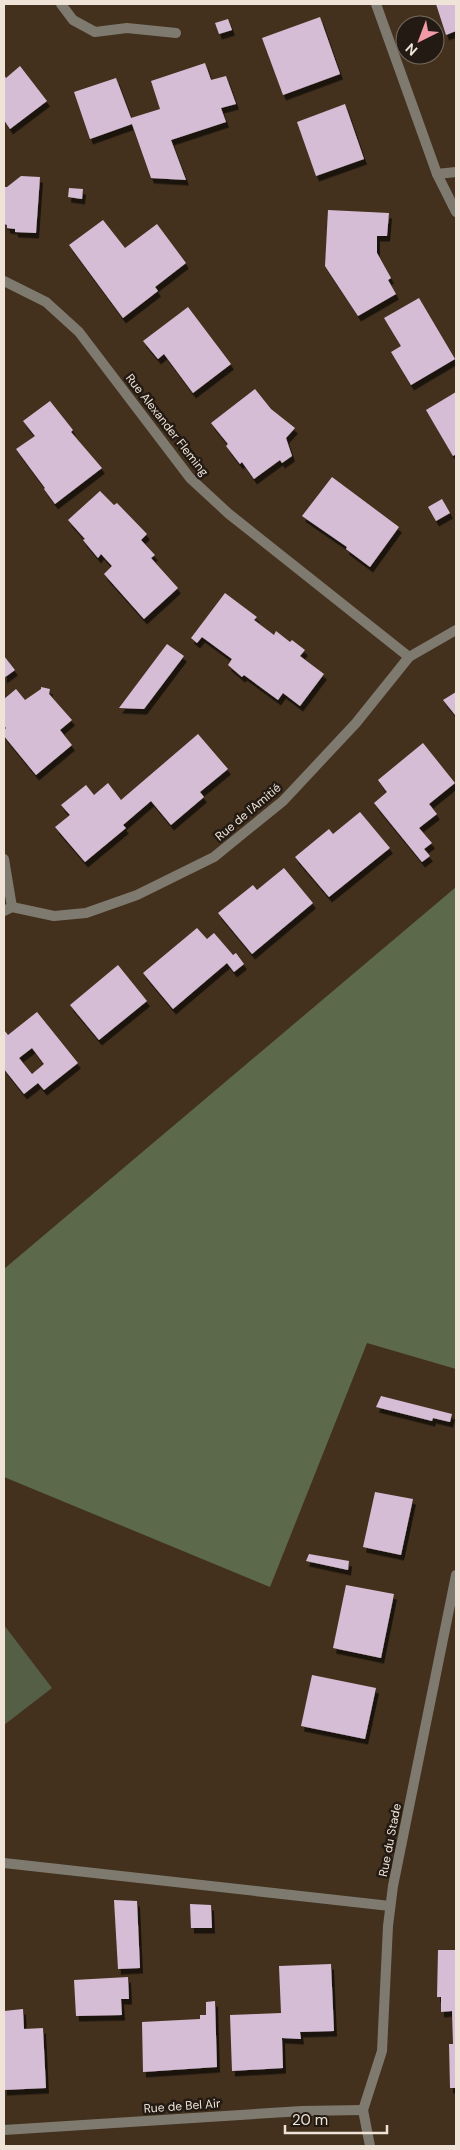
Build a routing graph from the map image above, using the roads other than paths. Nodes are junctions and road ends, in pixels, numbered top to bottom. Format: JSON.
{"nodes":[{"id":1,"x":60,"y":4,"type":"edge"},
{"id":2,"x":376,"y":4,"type":"edge"},
{"id":3,"x":176,"y":33,"type":"dead end"},
{"id":4,"x":456,"y":172,"type":"edge"},
{"id":5,"x":436,"y":174,"type":"junction"},
{"id":6,"x":456,"y":212,"type":"edge"},
{"id":7,"x":4,"y":281,"type":"edge"},
{"id":8,"x":456,"y":630,"type":"edge"},
{"id":9,"x":409,"y":657,"type":"junction"},
{"id":10,"x":4,"y":859,"type":"edge"},
{"id":11,"x":8,"y":909,"type":"edge"},
{"id":12,"x":456,"y":1575,"type":"edge"},
{"id":13,"x":4,"y":1864,"type":"edge"},
{"id":14,"x":390,"y":1906,"type":"junction"},
{"id":15,"x":363,"y":2110,"type":"junction"},
{"id":16,"x":4,"y":2130,"type":"edge"},
{"id":17,"x":370,"y":2146,"type":"edge"}],
"edges":[{"from":1,"to":3,"type":"street"},
{"from":2,"to":5,"type":"street"},
{"from":4,"to":5,"type":"street"},
{"from":5,"to":6,"type":"street"},
{"from":7,"to":9,"type":"street","name":"Rue Alexander Fleming"},
{"from":8,"to":9,"type":"street","name":"Rue de l'Amitié"},
{"from":9,"to":11,"type":"street","name":"Rue de l'Amitié"},
{"from":10,"to":11,"type":"street"},
{"from":12,"to":14,"type":"street","name":"Rue du Stade"},
{"from":13,"to":14,"type":"street"},
{"from":14,"to":15,"type":"street","name":"Rue du Stade"},
{"from":15,"to":16,"type":"street","name":"Rue de Bel Air"},
{"from":15,"to":17,"type":"street"}]}
